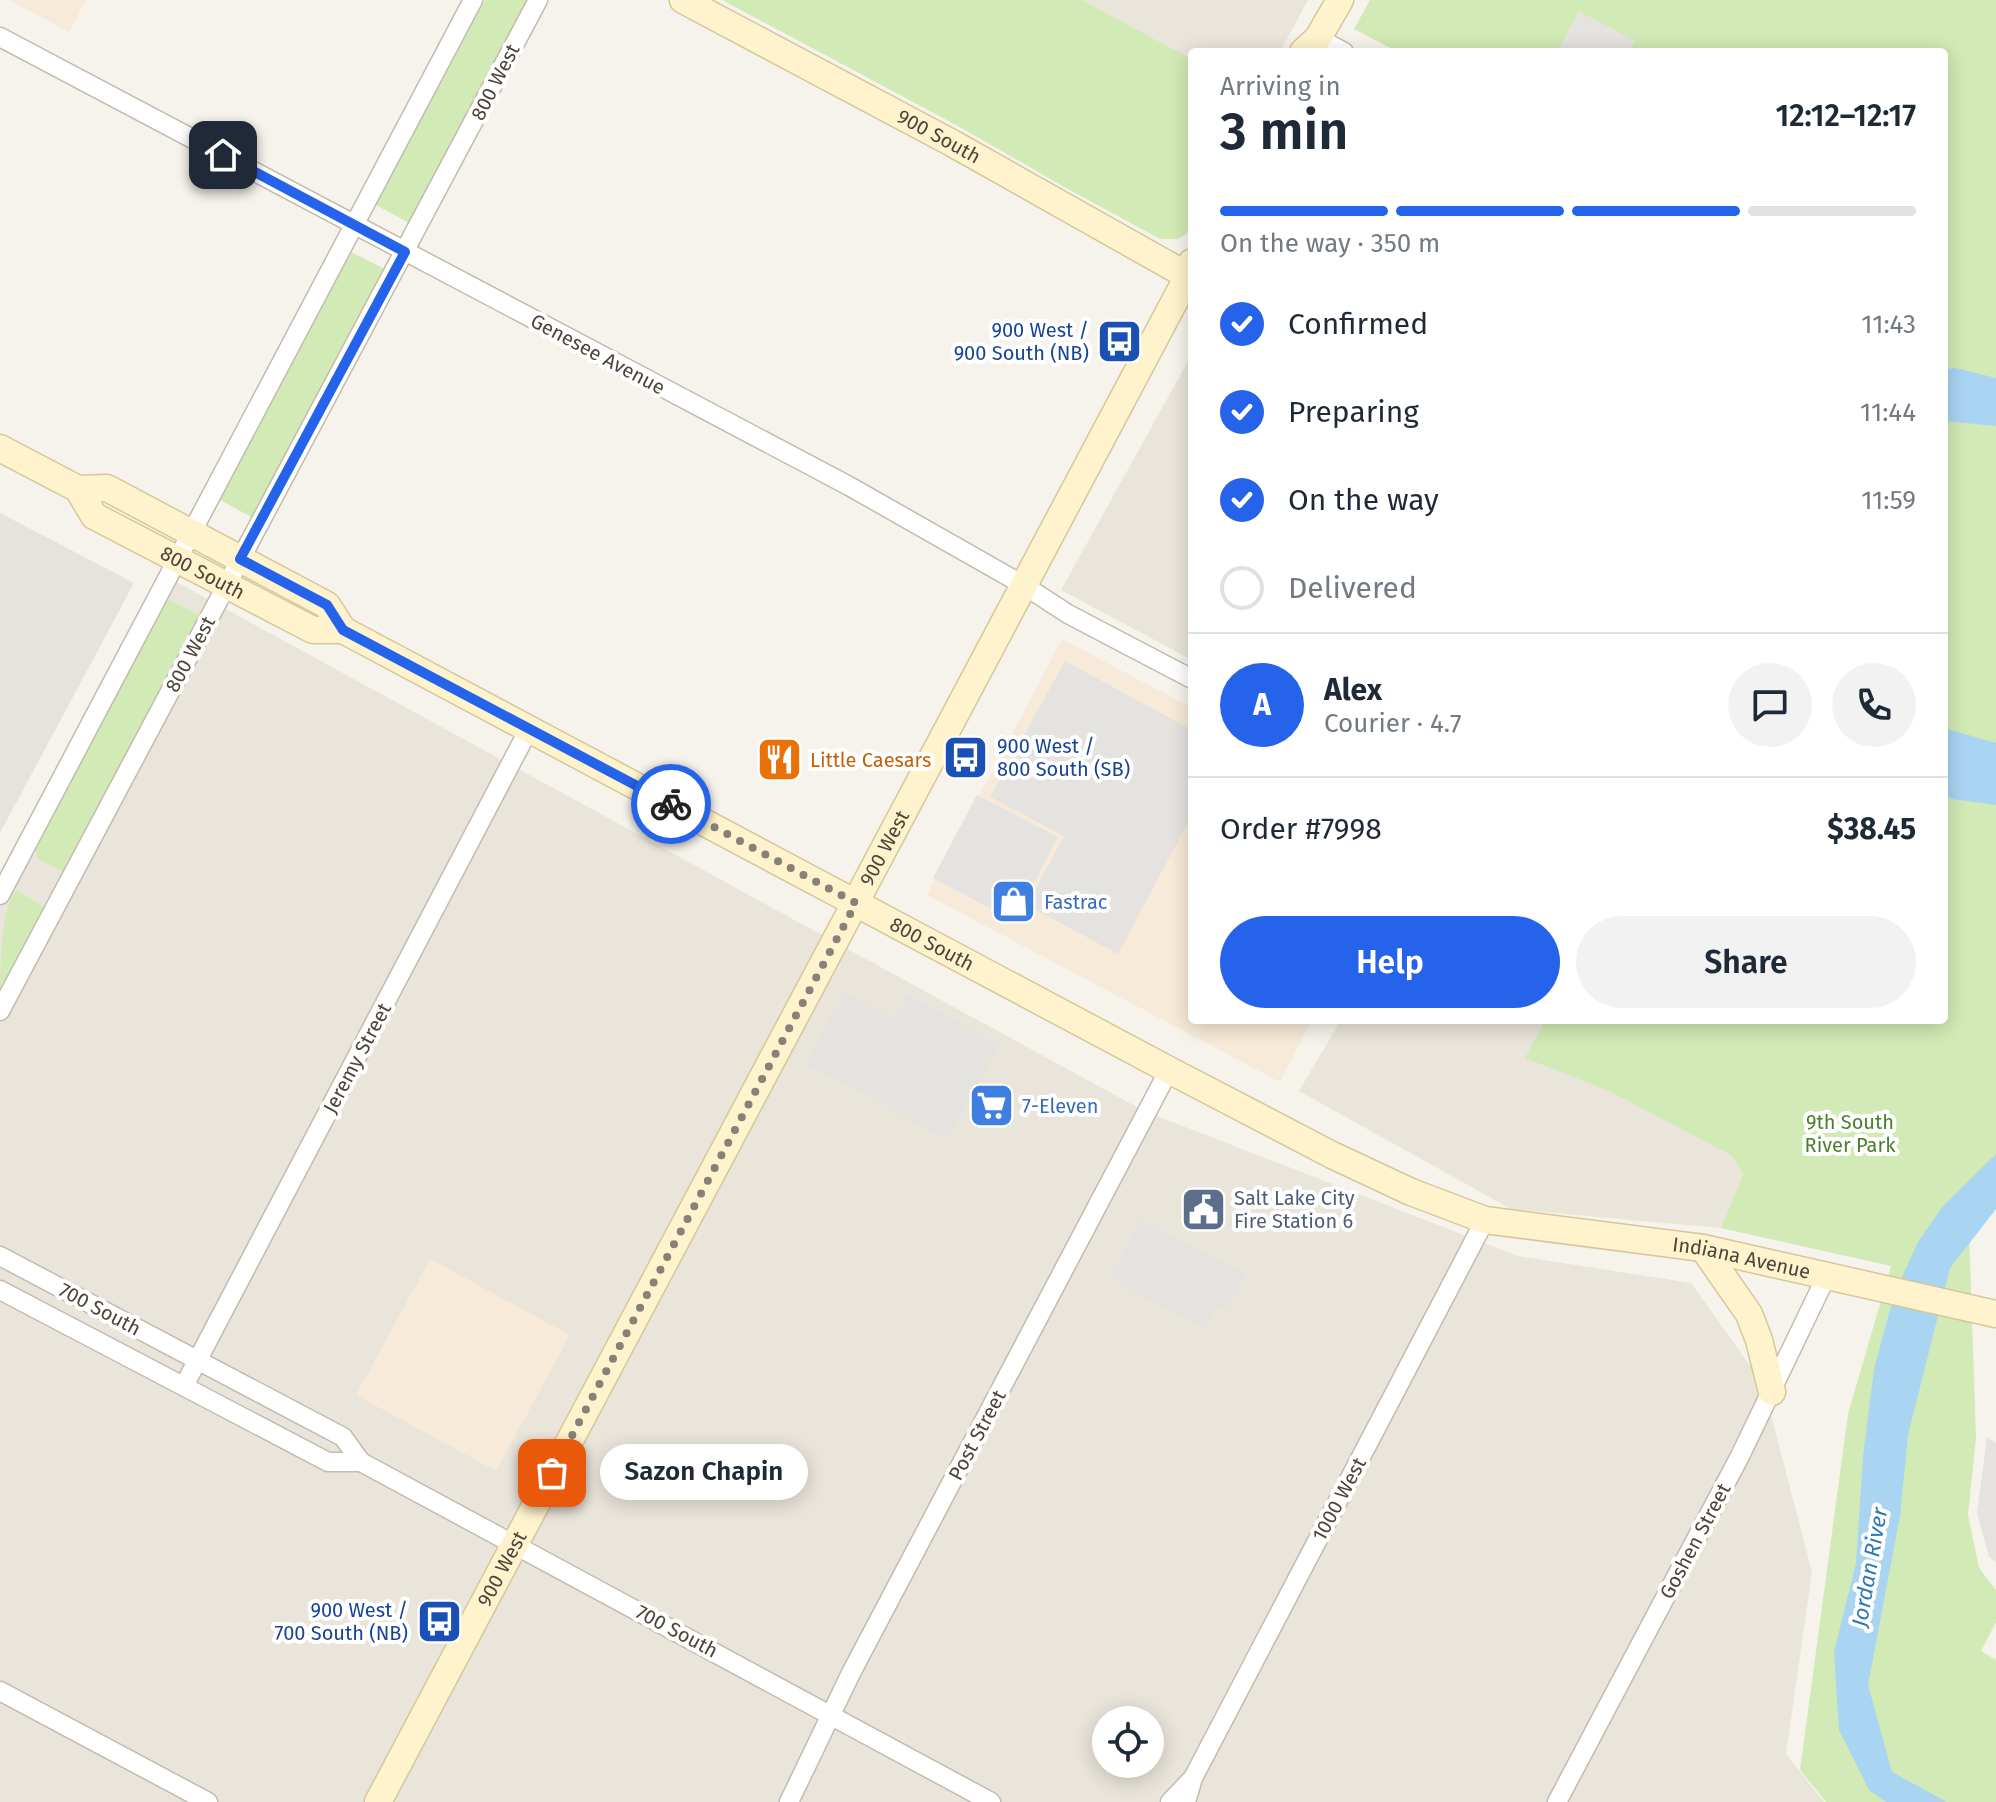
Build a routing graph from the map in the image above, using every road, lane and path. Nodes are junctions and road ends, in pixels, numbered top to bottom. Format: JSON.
{"nodes":[{"id":1,"x":473,"y":0,"type":"edge"},
{"id":2,"x":538,"y":0,"type":"edge"},
{"id":3,"x":683,"y":0,"type":"edge"},
{"id":4,"x":1340,"y":0,"type":"edge"},
{"id":5,"x":0,"y":37,"type":"edge"},
{"id":6,"x":1313,"y":47,"type":"edge"},
{"id":7,"x":355,"y":225,"type":"junction"},
{"id":8,"x":405,"y":252,"type":"junction"},
{"id":9,"x":1188,"y":270,"type":"edge"},
{"id":10,"x":1188,"y":278,"type":"edge"},
{"id":11,"x":0,"y":448,"type":"edge"},
{"id":12,"x":78,"y":489,"type":"junction"},
{"id":13,"x":192,"y":533,"type":"junction"},
{"id":14,"x":240,"y":559,"type":"junction"},
{"id":15,"x":178,"y":560,"type":"junction"},
{"id":16,"x":227,"y":585,"type":"junction"},
{"id":17,"x":1025,"y":586,"type":"junction"},
{"id":18,"x":343,"y":630,"type":"junction"},
{"id":19,"x":1188,"y":677,"type":"edge"},
{"id":20,"x":529,"y":729,"type":"junction"},
{"id":21,"x":0,"y":895,"type":"edge"},
{"id":22,"x":856,"y":903,"type":"junction"},
{"id":23,"x":0,"y":1011,"type":"edge"},
{"id":24,"x":1169,"y":1070,"type":"junction"},
{"id":25,"x":1485,"y":1220,"type":"junction"},
{"id":26,"x":1703,"y":1248,"type":"junction"},
{"id":27,"x":0,"y":1256,"type":"edge"},
{"id":28,"x":1826,"y":1277,"type":"junction"},
{"id":29,"x":42,"y":1279,"type":"junction"},
{"id":30,"x":0,"y":1290,"type":"edge"},
{"id":31,"x":28,"y":1305,"type":"junction"},
{"id":32,"x":1996,"y":1314,"type":"edge"},
{"id":33,"x":197,"y":1360,"type":"junction"},
{"id":34,"x":184,"y":1386,"type":"junction"},
{"id":35,"x":1772,"y":1392,"type":"junction"},
{"id":36,"x":361,"y":1462,"type":"junction"},
{"id":37,"x":515,"y":1545,"type":"junction"},
{"id":38,"x":0,"y":1691,"type":"edge"},
{"id":39,"x":831,"y":1715,"type":"junction"},
{"id":40,"x":1193,"y":1778,"type":"junction"},
{"id":41,"x":208,"y":1802,"type":"edge"},
{"id":42,"x":378,"y":1802,"type":"edge"},
{"id":43,"x":789,"y":1802,"type":"edge"},
{"id":44,"x":991,"y":1802,"type":"edge"},
{"id":45,"x":1170,"y":1802,"type":"edge"},
{"id":46,"x":1186,"y":1802,"type":"edge"},
{"id":47,"x":1557,"y":1802,"type":"edge"}],
"edges":[{"from":1,"to":7,"type":"street"},
{"from":2,"to":8,"type":"street","name":"800 West"},
{"from":3,"to":9,"type":"street","name":"900 South"},
{"from":4,"to":6,"type":"street"},
{"from":5,"to":7,"type":"street","name":"Genesee Avenue"},
{"from":7,"to":8,"type":"street","name":"Genesee Avenue"},
{"from":7,"to":13,"type":"street"},
{"from":8,"to":14,"type":"street","name":"800 West"},
{"from":8,"to":17,"type":"street","name":"Genesee Avenue"},
{"from":10,"to":17,"type":"street","name":"900 West"},
{"from":11,"to":12,"type":"street","name":"800 South"},
{"from":12,"to":13,"type":"street","name":"800 South"},
{"from":12,"to":15,"type":"street","name":"800 South"},
{"from":13,"to":14,"type":"street","name":"800 South"},
{"from":13,"to":15,"type":"street"},
{"from":14,"to":16,"type":"street","name":"800 West"},
{"from":14,"to":18,"type":"street","name":"800 South"},
{"from":15,"to":16,"type":"street","name":"800 South"},
{"from":15,"to":21,"type":"street"},
{"from":16,"to":18,"type":"street","name":"800 South"},
{"from":16,"to":23,"type":"street","name":"800 West"},
{"from":17,"to":19,"type":"street","name":"Genesee Avenue"},
{"from":17,"to":22,"type":"street","name":"900 West"},
{"from":18,"to":20,"type":"street","name":"800 South"},
{"from":20,"to":22,"type":"street","name":"800 South"},
{"from":20,"to":33,"type":"street","name":"Jeremy Street"},
{"from":22,"to":24,"type":"street","name":"800 South"},
{"from":22,"to":37,"type":"street","name":"900 West"},
{"from":24,"to":25,"type":"street","name":"800 South"},
{"from":24,"to":39,"type":"street","name":"Post Street"},
{"from":25,"to":26,"type":"street","name":"Indiana Avenue"},
{"from":25,"to":40,"type":"street","name":"1000 West"},
{"from":26,"to":28,"type":"street","name":"Indiana Avenue"},
{"from":26,"to":35,"type":"street"},
{"from":27,"to":29,"type":"street","name":"700 South"},
{"from":28,"to":32,"type":"street","name":"Indiana Avenue"},
{"from":28,"to":35,"type":"street","name":"Goshen Street"},
{"from":29,"to":31,"type":"street"},
{"from":29,"to":33,"type":"street","name":"700 South"},
{"from":30,"to":31,"type":"street","name":"700 South"},
{"from":31,"to":34,"type":"street","name":"700 South"},
{"from":33,"to":34,"type":"street","name":"Jeremy Street"},
{"from":33,"to":36,"type":"street","name":"700 South"},
{"from":34,"to":36,"type":"street","name":"700 South"},
{"from":35,"to":47,"type":"street","name":"Goshen Street"},
{"from":36,"to":37,"type":"street","name":"700 South"},
{"from":37,"to":39,"type":"street","name":"700 South"},
{"from":37,"to":42,"type":"street","name":"900 West"},
{"from":38,"to":41,"type":"street"},
{"from":39,"to":43,"type":"street","name":"Post Street"},
{"from":39,"to":44,"type":"street","name":"700 South"},
{"from":40,"to":45,"type":"street","name":"1000 West"},
{"from":40,"to":46,"type":"street","name":"1000 West"}]}
